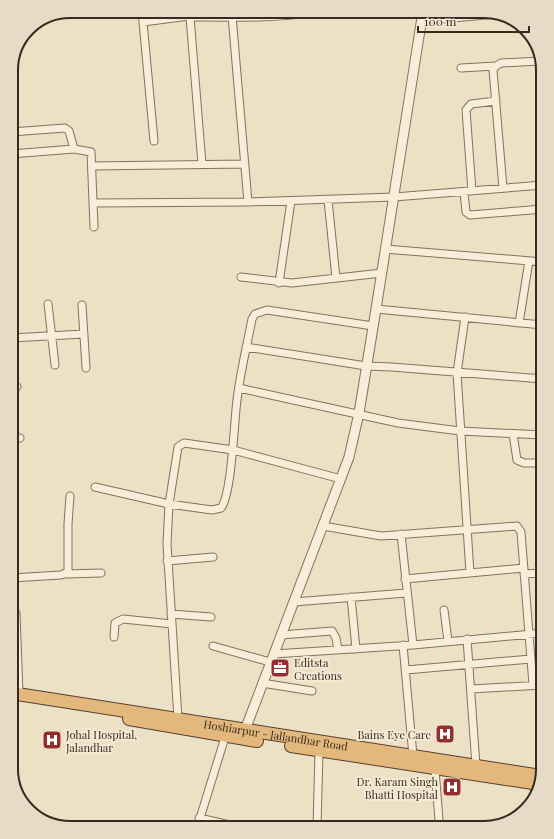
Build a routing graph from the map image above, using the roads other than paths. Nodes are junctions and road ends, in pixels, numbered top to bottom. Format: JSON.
{"nodes":[{"id":1,"x":143,"y":18,"type":"edge"},
{"id":2,"x":169,"y":18,"type":"edge"},
{"id":3,"x":189,"y":18,"type":"edge"},
{"id":4,"x":232,"y":18,"type":"edge"},
{"id":5,"x":422,"y":18,"type":"edge"},
{"id":6,"x":453,"y":18,"type":"edge"},
{"id":7,"x":421,"y":21,"type":"junction"},
{"id":8,"x":143,"y":22,"type":"junction"},
{"id":9,"x":535,"y":60,"type":"edge"},
{"id":10,"x":496,"y":66,"type":"junction"},
{"id":11,"x":461,"y":68,"type":"dead end"},
{"id":12,"x":496,"y":101,"type":"junction"},
{"id":13,"x":18,"y":131,"type":"edge"},
{"id":14,"x":154,"y":141,"type":"dead end"},
{"id":15,"x":74,"y":148,"type":"junction"},
{"id":16,"x":18,"y":153,"type":"edge"},
{"id":17,"x":202,"y":164,"type":"junction"},
{"id":18,"x":245,"y":164,"type":"junction"},
{"id":19,"x":92,"y":166,"type":"junction"},
{"id":20,"x":536,"y":186,"type":"edge"},
{"id":21,"x":503,"y":188,"type":"junction"},
{"id":22,"x":472,"y":191,"type":"junction"},
{"id":23,"x":464,"y":192,"type":"junction"},
{"id":24,"x":394,"y":197,"type":"junction"},
{"id":25,"x":328,"y":200,"type":"junction"},
{"id":26,"x":291,"y":201,"type":"junction"},
{"id":27,"x":248,"y":202,"type":"junction"},
{"id":28,"x":94,"y":203,"type":"junction"},
{"id":29,"x":536,"y":210,"type":"edge"},
{"id":30,"x":94,"y":227,"type":"dead end"},
{"id":31,"x":386,"y":249,"type":"junction"},
{"id":32,"x":536,"y":260,"type":"edge"},
{"id":33,"x":529,"y":261,"type":"junction"},
{"id":34,"x":382,"y":273,"type":"junction"},
{"id":35,"x":241,"y":277,"type":"dead end"},
{"id":36,"x":336,"y":278,"type":"junction"},
{"id":37,"x":278,"y":283,"type":"junction"},
{"id":38,"x":48,"y":304,"type":"dead end"},
{"id":39,"x":82,"y":305,"type":"dead end"},
{"id":40,"x":376,"y":309,"type":"junction"},
{"id":41,"x":465,"y":317,"type":"junction"},
{"id":42,"x":519,"y":323,"type":"junction"},
{"id":43,"x":536,"y":324,"type":"edge"},
{"id":44,"x":373,"y":326,"type":"junction"},
{"id":45,"x":84,"y":334,"type":"junction"},
{"id":46,"x":51,"y":336,"type":"junction"},
{"id":47,"x":18,"y":338,"type":"edge"},
{"id":48,"x":246,"y":347,"type":"junction"},
{"id":49,"x":55,"y":365,"type":"dead end"},
{"id":50,"x":366,"y":366,"type":"junction"},
{"id":51,"x":86,"y":368,"type":"dead end"},
{"id":52,"x":457,"y":373,"type":"junction"},
{"id":53,"x":536,"y":379,"type":"edge"},
{"id":54,"x":239,"y":388,"type":"junction"},
{"id":55,"x":359,"y":413,"type":"junction"},
{"id":56,"x":460,"y":431,"type":"junction"},
{"id":57,"x":513,"y":434,"type":"junction"},
{"id":58,"x":536,"y":435,"type":"edge"},
{"id":59,"x":233,"y":450,"type":"junction"},
{"id":60,"x":536,"y":463,"type":"edge"},
{"id":61,"x":341,"y":479,"type":"junction"},
{"id":62,"x":95,"y":487,"type":"dead end"},
{"id":63,"x":70,"y":496,"type":"dead end"},
{"id":64,"x":169,"y":504,"type":"junction"},
{"id":65,"x":323,"y":526,"type":"junction"},
{"id":66,"x":468,"y":529,"type":"junction"},
{"id":67,"x":401,"y":534,"type":"junction"},
{"id":68,"x":213,"y":557,"type":"dead end"},
{"id":69,"x":167,"y":561,"type":"junction"},
{"id":70,"x":524,"y":571,"type":"junction"},
{"id":71,"x":536,"y":572,"type":"edge"},
{"id":72,"x":101,"y":573,"type":"dead end"},
{"id":73,"x":470,"y":573,"type":"junction"},
{"id":74,"x":66,"y":574,"type":"junction"},
{"id":75,"x":18,"y":577,"type":"edge"},
{"id":76,"x":405,"y":579,"type":"junction"},
{"id":77,"x":406,"y":593,"type":"junction"},
{"id":78,"x":351,"y":597,"type":"junction"},
{"id":79,"x":294,"y":602,"type":"junction"},
{"id":80,"x":444,"y":610,"type":"dead end"},
{"id":81,"x":171,"y":614,"type":"junction"},
{"id":82,"x":211,"y":618,"type":"dead end"},
{"id":83,"x":172,"y":624,"type":"junction"},
{"id":84,"x":530,"y":634,"type":"junction"},
{"id":85,"x":536,"y":634,"type":"edge"},
{"id":86,"x":281,"y":635,"type":"junction"},
{"id":87,"x":114,"y":637,"type":"dead end"},
{"id":88,"x":467,"y":640,"type":"junction"},
{"id":89,"x":448,"y":641,"type":"junction"},
{"id":90,"x":403,"y":645,"type":"junction"},
{"id":91,"x":413,"y":645,"type":"junction"},
{"id":92,"x":213,"y":646,"type":"dead end"},
{"id":93,"x":356,"y":649,"type":"junction"},
{"id":94,"x":338,"y":650,"type":"junction"},
{"id":95,"x":274,"y":654,"type":"junction"},
{"id":96,"x":531,"y":659,"type":"junction"},
{"id":97,"x":270,"y":662,"type":"junction"},
{"id":98,"x":469,"y":664,"type":"junction"},
{"id":99,"x":406,"y":670,"type":"junction"},
{"id":100,"x":262,"y":683,"type":"junction"},
{"id":101,"x":533,"y":685,"type":"joint"},
{"id":102,"x":471,"y":689,"type":"junction"},
{"id":103,"x":312,"y":691,"type":"dead end"},
{"id":104,"x":18,"y":697,"type":"edge"},
{"id":105,"x":18,"y":697,"type":"edge"},
{"id":106,"x":178,"y":719,"type":"junction"},
{"id":107,"x":245,"y":730,"type":"junction"},
{"id":108,"x":227,"y":732,"type":"junction"},
{"id":109,"x":261,"y":737,"type":"junction"},
{"id":110,"x":319,"y":751,"type":"junction"},
{"id":111,"x":413,"y":756,"type":"junction"},
{"id":112,"x":476,"y":766,"type":"junction"},
{"id":113,"x":435,"y":769,"type":"junction"},
{"id":114,"x":535,"y":780,"type":"edge"},
{"id":115,"x":535,"y":781,"type":"edge"},
{"id":116,"x":200,"y":818,"type":"junction"},
{"id":117,"x":199,"y":821,"type":"edge"},
{"id":118,"x":213,"y":821,"type":"edge"},
{"id":119,"x":317,"y":821,"type":"edge"},
{"id":120,"x":438,"y":821,"type":"edge"}],
"edges":[{"from":1,"to":8,"type":"street"},
{"from":2,"to":8,"type":"street"},
{"from":3,"to":17,"type":"street"},
{"from":4,"to":18,"type":"street"},
{"from":5,"to":7,"type":"street"},
{"from":6,"to":7,"type":"street"},
{"from":7,"to":24,"type":"street"},
{"from":8,"to":14,"type":"street"},
{"from":9,"to":10,"type":"street"},
{"from":10,"to":11,"type":"street"},
{"from":10,"to":12,"type":"street"},
{"from":12,"to":21,"type":"street"},
{"from":12,"to":22,"type":"street"},
{"from":13,"to":15,"type":"street"},
{"from":15,"to":16,"type":"street"},
{"from":15,"to":19,"type":"street"},
{"from":17,"to":18,"type":"street"},
{"from":17,"to":19,"type":"street"},
{"from":18,"to":27,"type":"street"},
{"from":19,"to":28,"type":"street"},
{"from":20,"to":21,"type":"street"},
{"from":21,"to":22,"type":"street"},
{"from":22,"to":23,"type":"street"},
{"from":23,"to":24,"type":"street"},
{"from":23,"to":29,"type":"street"},
{"from":24,"to":25,"type":"street"},
{"from":24,"to":31,"type":"street"},
{"from":25,"to":26,"type":"street"},
{"from":25,"to":36,"type":"street"},
{"from":26,"to":27,"type":"street"},
{"from":26,"to":37,"type":"street"},
{"from":27,"to":28,"type":"street"},
{"from":28,"to":30,"type":"street"},
{"from":31,"to":33,"type":"street"},
{"from":31,"to":34,"type":"street"},
{"from":32,"to":33,"type":"street"},
{"from":33,"to":42,"type":"street"},
{"from":34,"to":36,"type":"street"},
{"from":34,"to":40,"type":"street"},
{"from":35,"to":37,"type":"street"},
{"from":36,"to":37,"type":"street"},
{"from":38,"to":46,"type":"street"},
{"from":39,"to":45,"type":"street"},
{"from":40,"to":41,"type":"street"},
{"from":40,"to":44,"type":"street"},
{"from":41,"to":42,"type":"street"},
{"from":41,"to":52,"type":"street"},
{"from":42,"to":43,"type":"street"},
{"from":44,"to":48,"type":"street"},
{"from":44,"to":50,"type":"street"},
{"from":45,"to":46,"type":"street"},
{"from":45,"to":51,"type":"street"},
{"from":46,"to":47,"type":"street"},
{"from":46,"to":49,"type":"street"},
{"from":48,"to":50,"type":"street"},
{"from":48,"to":54,"type":"street"},
{"from":50,"to":52,"type":"street"},
{"from":50,"to":55,"type":"street"},
{"from":52,"to":53,"type":"street"},
{"from":52,"to":56,"type":"street"},
{"from":54,"to":55,"type":"street"},
{"from":54,"to":59,"type":"street"},
{"from":55,"to":56,"type":"street"},
{"from":55,"to":61,"type":"street"},
{"from":56,"to":57,"type":"street"},
{"from":56,"to":66,"type":"street"},
{"from":57,"to":58,"type":"street"},
{"from":57,"to":60,"type":"street"},
{"from":59,"to":61,"type":"street"},
{"from":59,"to":64,"type":"street"},
{"from":59,"to":64,"type":"street"},
{"from":61,"to":65,"type":"street"},
{"from":62,"to":64,"type":"street"},
{"from":63,"to":74,"type":"street"},
{"from":64,"to":69,"type":"street"},
{"from":65,"to":67,"type":"street"},
{"from":65,"to":79,"type":"street"},
{"from":66,"to":67,"type":"street"},
{"from":66,"to":70,"type":"street"},
{"from":66,"to":73,"type":"street"},
{"from":67,"to":76,"type":"street"},
{"from":68,"to":69,"type":"street"},
{"from":69,"to":81,"type":"street"},
{"from":70,"to":71,"type":"street"},
{"from":70,"to":73,"type":"street"},
{"from":70,"to":84,"type":"street"},
{"from":72,"to":74,"type":"street"},
{"from":73,"to":76,"type":"street"},
{"from":74,"to":75,"type":"street"},
{"from":76,"to":77,"type":"street"},
{"from":77,"to":78,"type":"street"},
{"from":77,"to":91,"type":"street"},
{"from":78,"to":79,"type":"street"},
{"from":78,"to":93,"type":"street"},
{"from":79,"to":86,"type":"street"},
{"from":80,"to":89,"type":"street"},
{"from":81,"to":82,"type":"street"},
{"from":81,"to":83,"type":"street"},
{"from":83,"to":87,"type":"street"},
{"from":83,"to":106,"type":"street"},
{"from":84,"to":85,"type":"street"},
{"from":84,"to":88,"type":"street"},
{"from":84,"to":96,"type":"street"},
{"from":86,"to":94,"type":"street"},
{"from":86,"to":95,"type":"street"},
{"from":88,"to":89,"type":"street"},
{"from":88,"to":98,"type":"street"},
{"from":89,"to":91,"type":"street"},
{"from":90,"to":91,"type":"street"},
{"from":90,"to":93,"type":"street"},
{"from":90,"to":99,"type":"street"},
{"from":92,"to":97,"type":"street"},
{"from":93,"to":94,"type":"street"},
{"from":94,"to":95,"type":"street"},
{"from":95,"to":97,"type":"street"},
{"from":96,"to":98,"type":"street"},
{"from":96,"to":101,"type":"street"},
{"from":97,"to":100,"type":"street"},
{"from":98,"to":99,"type":"street"},
{"from":98,"to":102,"type":"street"},
{"from":99,"to":111,"type":"street"},
{"from":100,"to":103,"type":"street"},
{"from":100,"to":107,"type":"street"},
{"from":101,"to":102,"type":"street"},
{"from":102,"to":112,"type":"street"},
{"from":104,"to":106,"type":"highway","name":"Hoshiarpur - Jallandhar Road"},
{"from":105,"to":108,"type":"highway","name":"Hoshiarpur - Jallandhar Road"},
{"from":106,"to":108,"type":"highway","name":"Hoshiarpur - Jallandhar Road"},
{"from":107,"to":108,"type":"highway","name":"Hoshiarpur - Jallandhar Road"},
{"from":107,"to":109,"type":"highway","name":"Hoshiarpur - Jallandhar Road"},
{"from":108,"to":109,"type":"highway","name":"Hoshiarpur - Jallandhar Road"},
{"from":108,"to":116,"type":"street"},
{"from":109,"to":110,"type":"highway","name":"Hoshiarpur - Jallandhar Road"},
{"from":109,"to":111,"type":"highway","name":"Hoshiarpur - Jallandhar Road"},
{"from":110,"to":113,"type":"highway","name":"Hoshiarpur - Jallandhar Road"},
{"from":110,"to":119,"type":"street"},
{"from":111,"to":112,"type":"highway","name":"Hoshiarpur - Jallandhar Road"},
{"from":112,"to":114,"type":"highway","name":"Hoshiarpur - Jallandhar Road"},
{"from":113,"to":115,"type":"highway","name":"Hoshiarpur - Jallandhar Road"},
{"from":113,"to":120,"type":"street"},
{"from":116,"to":117,"type":"street"},
{"from":116,"to":118,"type":"street"}]}
